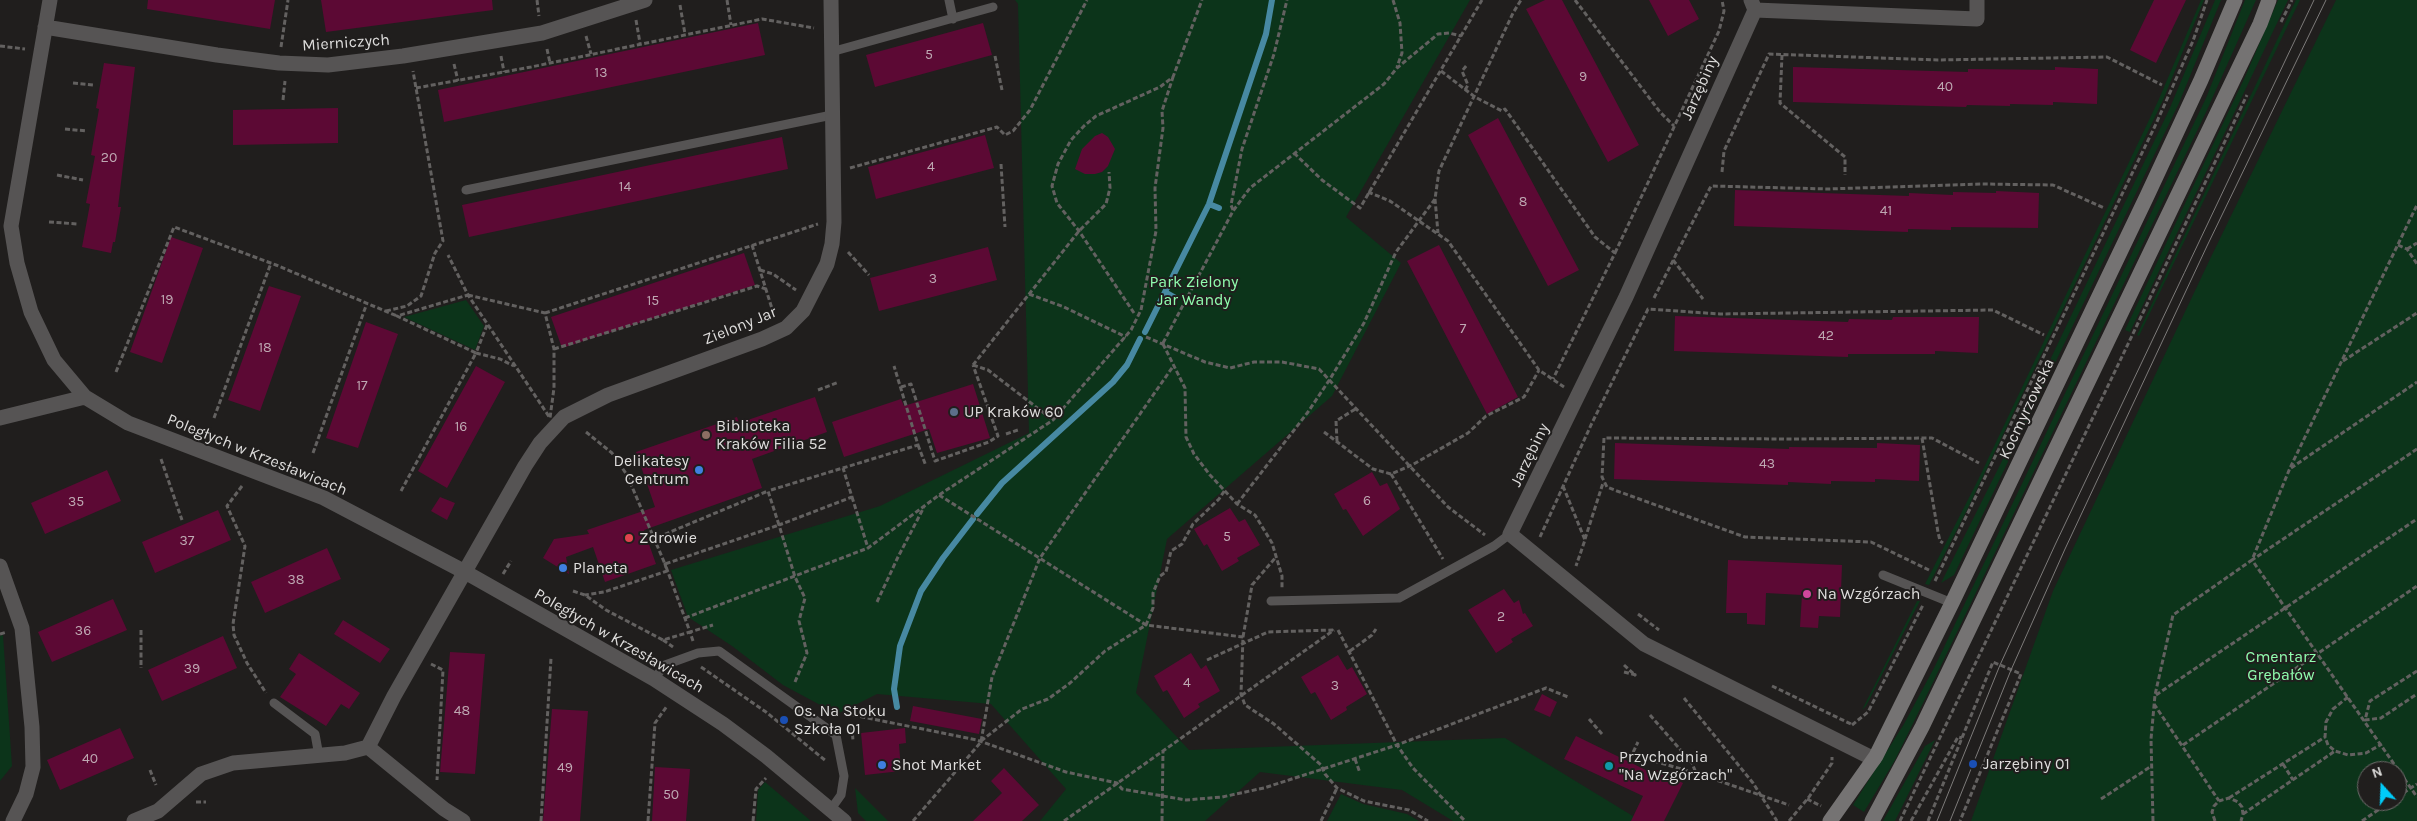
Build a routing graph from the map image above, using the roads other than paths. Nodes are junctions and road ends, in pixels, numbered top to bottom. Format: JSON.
{"nodes":[{"id":1,"x":50,"y":0,"type":"edge"},
{"id":2,"x":645,"y":0,"type":"edge"},
{"id":3,"x":831,"y":0,"type":"edge"},
{"id":4,"x":949,"y":0,"type":"edge"},
{"id":5,"x":1977,"y":0,"type":"edge"},
{"id":6,"x":2235,"y":0,"type":"edge"},
{"id":7,"x":2269,"y":0,"type":"edge"},
{"id":8,"x":1753,"y":5,"type":"edge"},
{"id":9,"x":993,"y":7,"type":"dead end"},
{"id":10,"x":953,"y":18,"type":"junction"},
{"id":11,"x":45,"y":27,"type":"junction"},
{"id":12,"x":831,"y":52,"type":"junction"},
{"id":13,"x":832,"y":115,"type":"junction"},
{"id":14,"x":466,"y":190,"type":"dead end"},
{"id":15,"x":6,"y":226,"type":"edge"},
{"id":16,"x":85,"y":397,"type":"junction"},
{"id":17,"x":0,"y":418,"type":"edge"},
{"id":18,"x":1510,"y":534,"type":"junction"},
{"id":19,"x":0,"y":566,"type":"edge"},
{"id":20,"x":465,"y":572,"type":"junction"},
{"id":21,"x":1884,"y":575,"type":"dead end"},
{"id":22,"x":1271,"y":601,"type":"dead end"},
{"id":23,"x":1952,"y":603,"type":"junction"},
{"id":24,"x":654,"y":679,"type":"junction"},
{"id":25,"x":271,"y":700,"type":"road end"},
{"id":26,"x":368,"y":747,"type":"junction"},
{"id":27,"x":319,"y":756,"type":"junction"},
{"id":28,"x":1874,"y":759,"type":"junction"},
{"id":29,"x":831,"y":809,"type":"junction"},
{"id":30,"x":1828,"y":815,"type":"edge"},
{"id":31,"x":13,"y":821,"type":"edge"},
{"id":32,"x":134,"y":821,"type":"edge"},
{"id":33,"x":463,"y":821,"type":"edge"},
{"id":34,"x":844,"y":821,"type":"edge"},
{"id":35,"x":1872,"y":821,"type":"edge"}],
"edges":[{"from":1,"to":11,"type":"street","name":"Poległych w Krzesławicach"},
{"from":2,"to":11,"type":"street","name":"Mierniczych"},
{"from":3,"to":12,"type":"street","name":"Zielony Jar"},
{"from":4,"to":10,"type":"lane"},
{"from":5,"to":8,"type":"street"},
{"from":6,"to":23,"type":"main road","name":"Kocmyrzowska"},
{"from":7,"to":35,"type":"main road"},
{"from":8,"to":18,"type":"street","name":"Jarzębiny"},
{"from":9,"to":10,"type":"lane"},
{"from":10,"to":12,"type":"lane"},
{"from":11,"to":15,"type":"street","name":"Poległych w Krzesławicach"},
{"from":12,"to":13,"type":"street","name":"Zielony Jar"},
{"from":13,"to":14,"type":"lane"},
{"from":13,"to":20,"type":"street","name":"Zielony Jar"},
{"from":15,"to":16,"type":"street","name":"Poległych w Krzesławicach"},
{"from":16,"to":17,"type":"street"},
{"from":16,"to":20,"type":"street","name":"Poległych w Krzesławicach"},
{"from":18,"to":22,"type":"lane"},
{"from":18,"to":28,"type":"street"},
{"from":19,"to":31,"type":"street"},
{"from":20,"to":24,"type":"street","name":"Poległych w Krzesławicach"},
{"from":20,"to":26,"type":"street","name":"Zielony Jar"},
{"from":21,"to":23,"type":"lane"},
{"from":23,"to":28,"type":"main road","name":"Kocmyrzowska"},
{"from":24,"to":29,"type":"street","name":"Poległych w Krzesławicach"},
{"from":24,"to":29,"type":"lane"},
{"from":25,"to":27,"type":"lane"},
{"from":26,"to":27,"type":"street"},
{"from":26,"to":33,"type":"street"},
{"from":27,"to":32,"type":"street"},
{"from":28,"to":30,"type":"main road","name":"Kocmyrzowska"},
{"from":29,"to":34,"type":"street","name":"Poległych w Krzesławicach"}]}
